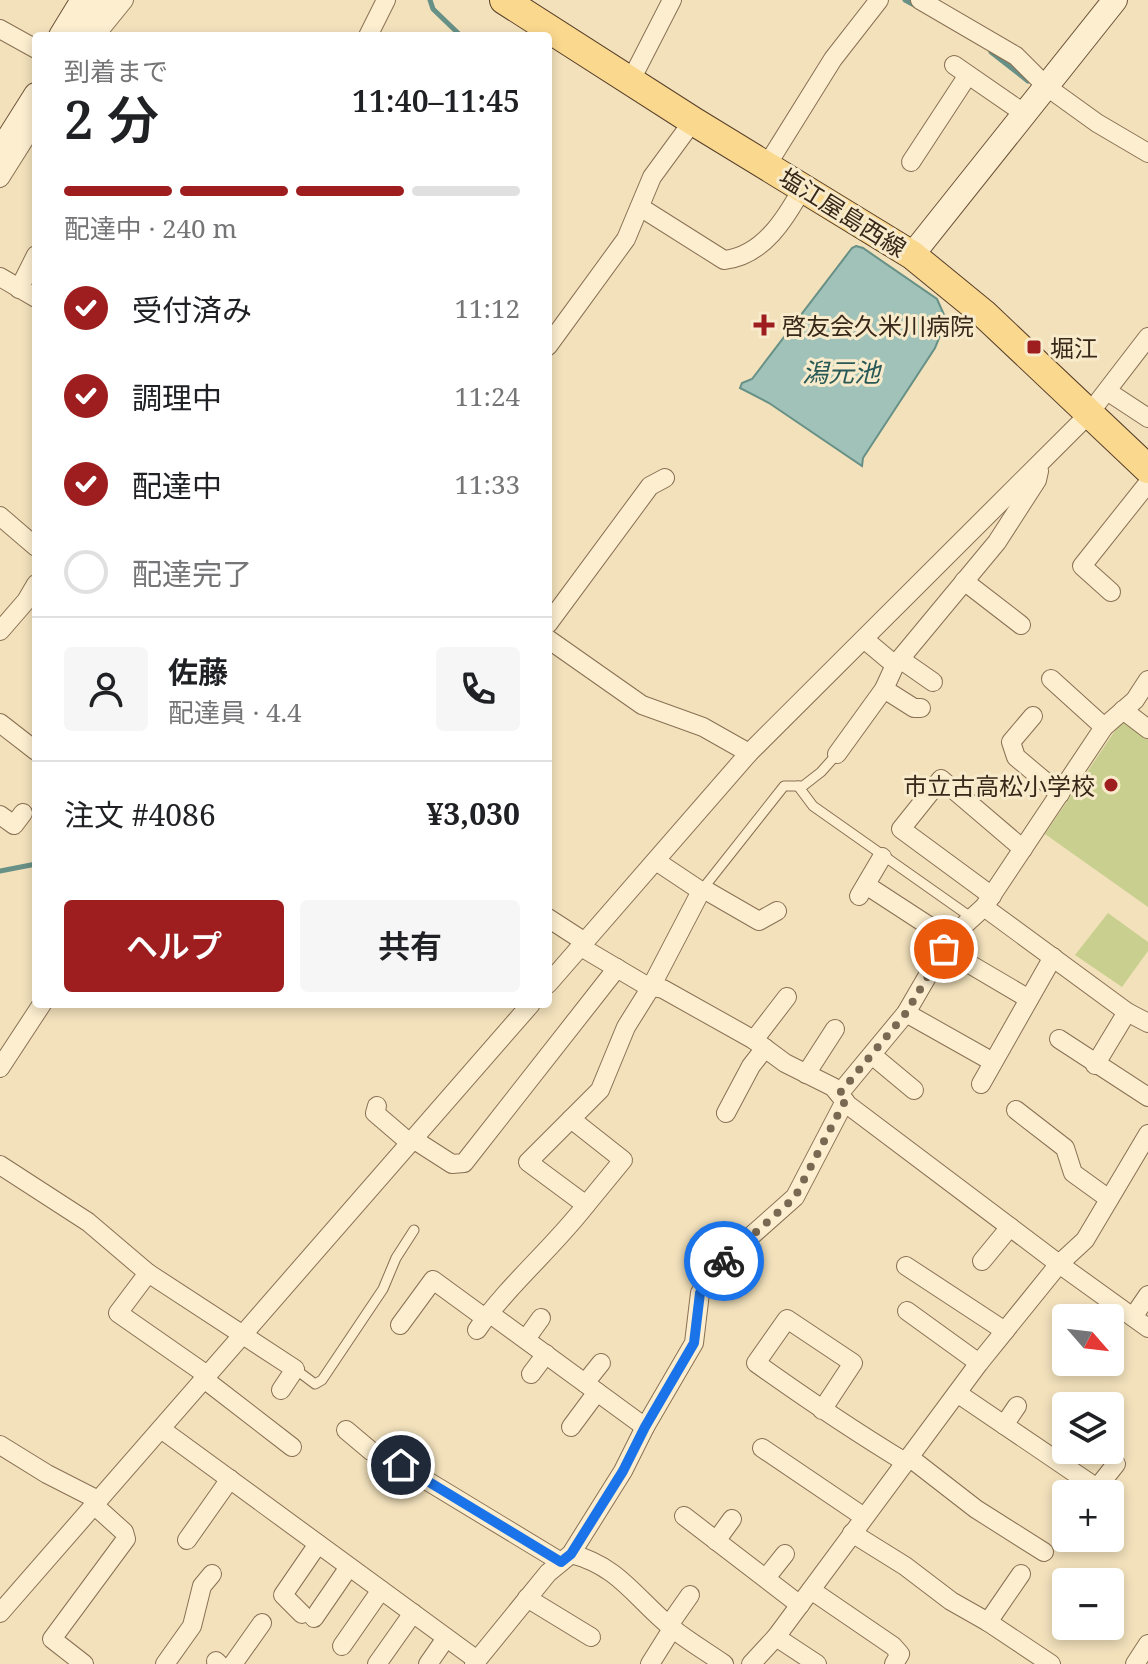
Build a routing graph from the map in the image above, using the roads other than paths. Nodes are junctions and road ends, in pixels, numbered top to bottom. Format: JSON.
{"nodes":[{"id":1,"x":83,"y":0,"type":"edge"},
{"id":2,"x":108,"y":0,"type":"edge"},
{"id":3,"x":124,"y":0,"type":"edge"},
{"id":4,"x":386,"y":0,"type":"edge"},
{"id":5,"x":504,"y":0,"type":"edge"},
{"id":6,"x":672,"y":0,"type":"edge"},
{"id":7,"x":879,"y":0,"type":"edge"},
{"id":8,"x":920,"y":0,"type":"edge"},
{"id":9,"x":1115,"y":0,"type":"edge"},
{"id":10,"x":0,"y":29,"type":"edge"},
{"id":11,"x":63,"y":32,"type":"edge"},
{"id":12,"x":86,"y":32,"type":"edge"},
{"id":13,"x":99,"y":32,"type":"edge"},
{"id":14,"x":370,"y":32,"type":"edge"},
{"id":15,"x":545,"y":32,"type":"edge"},
{"id":16,"x":552,"y":36,"type":"edge"},
{"id":17,"x":32,"y":47,"type":"edge"},
{"id":18,"x":631,"y":80,"type":"junction"},
{"id":19,"x":1047,"y":87,"type":"junction"},
{"id":20,"x":32,"y":101,"type":"edge"},
{"id":21,"x":1025,"y":114,"type":"junction"},
{"id":22,"x":693,"y":121,"type":"junction"},
{"id":23,"x":32,"y":127,"type":"edge"},
{"id":24,"x":0,"y":152,"type":"edge"},
{"id":25,"x":1148,"y":153,"type":"edge"},
{"id":26,"x":911,"y":162,"type":"dead end"},
{"id":27,"x":767,"y":165,"type":"junction"},
{"id":28,"x":0,"y":178,"type":"edge"},
{"id":29,"x":803,"y":187,"type":"junction"},
{"id":30,"x":640,"y":207,"type":"junction"},
{"id":31,"x":912,"y":255,"type":"junction"},
{"id":32,"x":0,"y":277,"type":"edge"},
{"id":33,"x":28,"y":293,"type":"edge"},
{"id":34,"x":552,"y":337,"type":"edge"},
{"id":35,"x":1148,"y":337,"type":"edge"},
{"id":36,"x":1107,"y":391,"type":"junction"},
{"id":37,"x":1088,"y":415,"type":"junction"},
{"id":38,"x":1148,"y":418,"type":"edge"},
{"id":39,"x":1042,"y":461,"type":"junction"},
{"id":40,"x":1148,"y":469,"type":"edge"},
{"id":41,"x":665,"y":478,"type":"dead end"},
{"id":42,"x":1148,"y":483,"type":"edge"},
{"id":43,"x":0,"y":516,"type":"edge"},
{"id":44,"x":32,"y":544,"type":"edge"},
{"id":45,"x":964,"y":581,"type":"junction"},
{"id":46,"x":1111,"y":592,"type":"dead end"},
{"id":47,"x":32,"y":597,"type":"edge"},
{"id":48,"x":552,"y":619,"type":"edge"},
{"id":49,"x":1021,"y":625,"type":"dead end"},
{"id":50,"x":0,"y":631,"type":"edge"},
{"id":51,"x":864,"y":639,"type":"junction"},
{"id":52,"x":552,"y":642,"type":"edge"},
{"id":53,"x":897,"y":662,"type":"junction"},
{"id":54,"x":1051,"y":679,"type":"dead end"},
{"id":55,"x":1148,"y":680,"type":"edge"},
{"id":56,"x":933,"y":682,"type":"dead end"},
{"id":57,"x":884,"y":689,"type":"junction"},
{"id":58,"x":921,"y":708,"type":"dead end"},
{"id":59,"x":1123,"y":710,"type":"junction"},
{"id":60,"x":1033,"y":716,"type":"dead end"},
{"id":61,"x":0,"y":723,"type":"edge"},
{"id":62,"x":1104,"y":727,"type":"junction"},
{"id":63,"x":1148,"y":729,"type":"edge"},
{"id":64,"x":32,"y":748,"type":"edge"},
{"id":65,"x":749,"y":753,"type":"junction"},
{"id":66,"x":837,"y":754,"type":"joint"},
{"id":67,"x":798,"y":786,"type":"junction"},
{"id":68,"x":1060,"y":794,"type":"junction"},
{"id":69,"x":23,"y":813,"type":"dead end"},
{"id":70,"x":0,"y":815,"type":"edge"},
{"id":71,"x":1023,"y":849,"type":"junction"},
{"id":72,"x":882,"y":857,"type":"junction"},
{"id":73,"x":656,"y":861,"type":"junction"},
{"id":74,"x":701,"y":891,"type":"junction"},
{"id":75,"x":983,"y":907,"type":"junction"},
{"id":76,"x":777,"y":911,"type":"dead end"},
{"id":77,"x":552,"y":921,"type":"edge"},
{"id":78,"x":583,"y":944,"type":"junction"},
{"id":79,"x":947,"y":944,"type":"junction"},
{"id":80,"x":1053,"y":957,"type":"junction"},
{"id":81,"x":617,"y":968,"type":"junction"},
{"id":82,"x":552,"y":979,"type":"edge"},
{"id":83,"x":651,"y":987,"type":"junction"},
{"id":84,"x":787,"y":997,"type":"dead end"},
{"id":85,"x":1029,"y":999,"type":"junction"},
{"id":86,"x":39,"y":1008,"type":"edge"},
{"id":87,"x":527,"y":1008,"type":"edge"},
{"id":88,"x":1127,"y":1012,"type":"junction"},
{"id":89,"x":906,"y":1013,"type":"junction"},
{"id":90,"x":1148,"y":1023,"type":"edge"},
{"id":91,"x":835,"y":1029,"type":"dead end"},
{"id":92,"x":1059,"y":1039,"type":"dead end"},
{"id":93,"x":760,"y":1044,"type":"junction"},
{"id":94,"x":872,"y":1055,"type":"junction"},
{"id":95,"x":993,"y":1062,"type":"junction"},
{"id":96,"x":1095,"y":1065,"type":"junction"},
{"id":97,"x":0,"y":1068,"type":"edge"},
{"id":98,"x":806,"y":1074,"type":"junction"},
{"id":99,"x":981,"y":1084,"type":"dead end"},
{"id":100,"x":914,"y":1090,"type":"dead end"},
{"id":101,"x":1148,"y":1097,"type":"edge"},
{"id":102,"x":842,"y":1098,"type":"junction"},
{"id":103,"x":377,"y":1106,"type":"dead end"},
{"id":104,"x":1016,"y":1110,"type":"dead end"},
{"id":105,"x":726,"y":1113,"type":"dead end"},
{"id":106,"x":571,"y":1119,"type":"junction"},
{"id":107,"x":1148,"y":1134,"type":"edge"},
{"id":108,"x":411,"y":1141,"type":"junction"},
{"id":109,"x":0,"y":1165,"type":"edge"},
{"id":110,"x":1109,"y":1199,"type":"junction"},
{"id":111,"x":586,"y":1205,"type":"junction"},
{"id":112,"x":1010,"y":1227,"type":"junction"},
{"id":113,"x":414,"y":1230,"type":"dead end"},
{"id":114,"x":982,"y":1261,"type":"dead end"},
{"id":115,"x":1059,"y":1264,"type":"junction"},
{"id":116,"x":906,"y":1266,"type":"dead end"},
{"id":117,"x":148,"y":1273,"type":"junction"},
{"id":118,"x":1148,"y":1295,"type":"edge"},
{"id":119,"x":907,"y":1311,"type":"dead end"},
{"id":120,"x":541,"y":1318,"type":"dead end"},
{"id":121,"x":484,"y":1320,"type":"junction"},
{"id":122,"x":1140,"y":1322,"type":"edge"},
{"id":123,"x":400,"y":1325,"type":"dead end"},
{"id":124,"x":1005,"y":1331,"type":"junction"},
{"id":125,"x":243,"y":1333,"type":"junction"},
{"id":126,"x":526,"y":1339,"type":"junction"},
{"id":127,"x":546,"y":1354,"type":"junction"},
{"id":128,"x":601,"y":1363,"type":"dead end"},
{"id":129,"x":979,"y":1363,"type":"junction"},
{"id":130,"x":295,"y":1369,"type":"junction"},
{"id":131,"x":531,"y":1374,"type":"dead end"},
{"id":132,"x":206,"y":1377,"type":"junction"},
{"id":133,"x":591,"y":1387,"type":"junction"},
{"id":134,"x":281,"y":1390,"type":"dead end"},
{"id":135,"x":957,"y":1393,"type":"junction"},
{"id":136,"x":1017,"y":1406,"type":"dead end"},
{"id":137,"x":822,"y":1410,"type":"junction"},
{"id":138,"x":1004,"y":1425,"type":"junction"},
{"id":139,"x":571,"y":1427,"type":"dead end"},
{"id":140,"x":645,"y":1427,"type":"junction"},
{"id":141,"x":161,"y":1429,"type":"junction"},
{"id":142,"x":346,"y":1430,"type":"dead end"},
{"id":143,"x":0,"y":1445,"type":"edge"},
{"id":144,"x":292,"y":1447,"type":"dead end"},
{"id":145,"x":762,"y":1448,"type":"dead end"},
{"id":146,"x":1052,"y":1450,"type":"edge"},
{"id":147,"x":907,"y":1460,"type":"junction"},
{"id":148,"x":1073,"y":1464,"type":"edge"},
{"id":149,"x":1116,"y":1464,"type":"dead end"},
{"id":150,"x":230,"y":1479,"type":"junction"},
{"id":151,"x":96,"y":1503,"type":"junction"},
{"id":152,"x":684,"y":1516,"type":"dead end"},
{"id":153,"x":864,"y":1517,"type":"junction"},
{"id":154,"x":732,"y":1519,"type":"dead end"},
{"id":155,"x":852,"y":1533,"type":"junction"},
{"id":156,"x":187,"y":1540,"type":"dead end"},
{"id":157,"x":716,"y":1541,"type":"junction"},
{"id":158,"x":318,"y":1544,"type":"junction"},
{"id":159,"x":1044,"y":1552,"type":"dead end"},
{"id":160,"x":785,"y":1554,"type":"dead end"},
{"id":161,"x":566,"y":1558,"type":"junction"},
{"id":162,"x":349,"y":1567,"type":"junction"},
{"id":163,"x":212,"y":1574,"type":"dead end"},
{"id":164,"x":1021,"y":1574,"type":"dead end"},
{"id":165,"x":766,"y":1578,"type":"junction"},
{"id":166,"x":381,"y":1590,"type":"junction"},
{"id":167,"x":690,"y":1595,"type":"dead end"},
{"id":168,"x":805,"y":1597,"type":"junction"},
{"id":169,"x":527,"y":1598,"type":"junction"},
{"id":170,"x":0,"y":1613,"type":"edge"},
{"id":171,"x":413,"y":1613,"type":"junction"},
{"id":172,"x":988,"y":1622,"type":"junction"},
{"id":173,"x":262,"y":1623,"type":"dead end"},
{"id":174,"x":670,"y":1627,"type":"junction"},
{"id":175,"x":591,"y":1637,"type":"dead end"},
{"id":176,"x":776,"y":1637,"type":"junction"},
{"id":177,"x":446,"y":1638,"type":"junction"},
{"id":178,"x":1148,"y":1644,"type":"edge"},
{"id":179,"x":342,"y":1646,"type":"dead end"},
{"id":180,"x":475,"y":1662,"type":"edge"},
{"id":181,"x":222,"y":1663,"type":"edge"},
{"id":182,"x":1137,"y":1663,"type":"edge"},
{"id":183,"x":84,"y":1664,"type":"edge"},
{"id":184,"x":165,"y":1664,"type":"edge"},
{"id":185,"x":377,"y":1664,"type":"edge"},
{"id":186,"x":428,"y":1664,"type":"edge"},
{"id":187,"x":650,"y":1664,"type":"edge"},
{"id":188,"x":724,"y":1664,"type":"edge"},
{"id":189,"x":751,"y":1664,"type":"edge"},
{"id":190,"x":817,"y":1664,"type":"edge"},
{"id":191,"x":894,"y":1664,"type":"edge"},
{"id":192,"x":1051,"y":1664,"type":"edge"}],
"edges":[{"from":1,"to":11,"type":"street"},
{"from":2,"to":12,"type":"street"},
{"from":3,"to":13,"type":"street"},
{"from":4,"to":14,"type":"street"},
{"from":5,"to":15,"type":"main road","name":"塩江屋島西線"},
{"from":6,"to":18,"type":"street"},
{"from":7,"to":27,"type":"street"},
{"from":8,"to":19,"type":"street"},
{"from":9,"to":19,"type":"street"},
{"from":10,"to":17,"type":"street"},
{"from":16,"to":18,"type":"main road","name":"塩江屋島西線"},
{"from":18,"to":22,"type":"main road","name":"塩江屋島西線"},
{"from":19,"to":21,"type":"street"},
{"from":19,"to":25,"type":"street"},
{"from":20,"to":24,"type":"street"},
{"from":21,"to":26,"type":"street"},
{"from":21,"to":31,"type":"street"},
{"from":22,"to":27,"type":"main road","name":"塩江屋島西線"},
{"from":22,"to":30,"type":"street"},
{"from":23,"to":28,"type":"street"},
{"from":27,"to":29,"type":"main road","name":"塩江屋島西線"},
{"from":29,"to":30,"type":"street"},
{"from":29,"to":31,"type":"main road","name":"塩江屋島西線"},
{"from":30,"to":34,"type":"street"},
{"from":31,"to":37,"type":"main road","name":"塩江屋島西線"},
{"from":32,"to":33,"type":"street"},
{"from":35,"to":36,"type":"street"},
{"from":36,"to":37,"type":"street"},
{"from":36,"to":38,"type":"street"},
{"from":37,"to":39,"type":"street"},
{"from":37,"to":40,"type":"main road","name":"塩江屋島西線"},
{"from":39,"to":45,"type":"street"},
{"from":39,"to":51,"type":"street"},
{"from":41,"to":48,"type":"street"},
{"from":42,"to":46,"type":"street"},
{"from":43,"to":44,"type":"street"},
{"from":45,"to":49,"type":"street"},
{"from":45,"to":53,"type":"street"},
{"from":47,"to":50,"type":"street"},
{"from":51,"to":53,"type":"street"},
{"from":51,"to":65,"type":"street"},
{"from":52,"to":65,"type":"street"},
{"from":53,"to":56,"type":"street"},
{"from":53,"to":57,"type":"street"},
{"from":54,"to":62,"type":"street"},
{"from":55,"to":59,"type":"street"},
{"from":57,"to":58,"type":"street"},
{"from":57,"to":66,"type":"street"},
{"from":59,"to":62,"type":"street"},
{"from":59,"to":63,"type":"street"},
{"from":60,"to":68,"type":"street"},
{"from":61,"to":64,"type":"street"},
{"from":62,"to":68,"type":"street"},
{"from":65,"to":73,"type":"street"},
{"from":66,"to":67,"type":"lane"},
{"from":67,"to":72,"type":"lane"},
{"from":67,"to":74,"type":"lane"},
{"from":68,"to":71,"type":"street"},
{"from":69,"to":70,"type":"street"},
{"from":71,"to":75,"type":"street"},
{"from":71,"to":75,"type":"street"},
{"from":72,"to":75,"type":"lane"},
{"from":72,"to":79,"type":"street"},
{"from":73,"to":74,"type":"street"},
{"from":73,"to":78,"type":"street"},
{"from":74,"to":76,"type":"street"},
{"from":74,"to":83,"type":"street"},
{"from":75,"to":79,"type":"street"},
{"from":75,"to":80,"type":"street"},
{"from":77,"to":78,"type":"street"},
{"from":78,"to":81,"type":"street"},
{"from":78,"to":82,"type":"street"},
{"from":79,"to":85,"type":"street"},
{"from":79,"to":89,"type":"street"},
{"from":80,"to":85,"type":"street"},
{"from":80,"to":88,"type":"street"},
{"from":81,"to":83,"type":"street"},
{"from":81,"to":108,"type":"street"},
{"from":83,"to":93,"type":"street"},
{"from":83,"to":106,"type":"street"},
{"from":84,"to":93,"type":"street"},
{"from":85,"to":95,"type":"street"},
{"from":86,"to":97,"type":"street"},
{"from":87,"to":108,"type":"street"},
{"from":88,"to":90,"type":"street"},
{"from":88,"to":96,"type":"street"},
{"from":89,"to":94,"type":"street"},
{"from":89,"to":95,"type":"street"},
{"from":91,"to":98,"type":"street"},
{"from":92,"to":96,"type":"street"},
{"from":93,"to":98,"type":"street"},
{"from":93,"to":105,"type":"street"},
{"from":94,"to":100,"type":"street"},
{"from":94,"to":102,"type":"street"},
{"from":95,"to":99,"type":"street"},
{"from":96,"to":101,"type":"street"},
{"from":98,"to":102,"type":"street"},
{"from":102,"to":112,"type":"street"},
{"from":102,"to":140,"type":"street"},
{"from":103,"to":108,"type":"street"},
{"from":104,"to":110,"type":"street"},
{"from":106,"to":111,"type":"street"},
{"from":106,"to":111,"type":"street"},
{"from":107,"to":110,"type":"street"},
{"from":108,"to":125,"type":"street"},
{"from":109,"to":117,"type":"street"},
{"from":110,"to":115,"type":"street"},
{"from":111,"to":121,"type":"street"},
{"from":112,"to":114,"type":"street"},
{"from":112,"to":115,"type":"street"},
{"from":113,"to":130,"type":"lane"},
{"from":115,"to":122,"type":"street"},
{"from":115,"to":124,"type":"street"},
{"from":116,"to":124,"type":"street"},
{"from":117,"to":125,"type":"street"},
{"from":117,"to":132,"type":"street"},
{"from":118,"to":122,"type":"street"},
{"from":119,"to":129,"type":"street"},
{"from":120,"to":126,"type":"street"},
{"from":121,"to":123,"type":"street"},
{"from":121,"to":126,"type":"street"},
{"from":124,"to":129,"type":"street"},
{"from":125,"to":130,"type":"street"},
{"from":125,"to":132,"type":"street"},
{"from":126,"to":127,"type":"street"},
{"from":127,"to":131,"type":"street"},
{"from":127,"to":133,"type":"street"},
{"from":128,"to":133,"type":"street"},
{"from":129,"to":135,"type":"street"},
{"from":130,"to":134,"type":"street"},
{"from":132,"to":141,"type":"street"},
{"from":132,"to":144,"type":"street"},
{"from":133,"to":139,"type":"street"},
{"from":133,"to":140,"type":"street"},
{"from":135,"to":138,"type":"street"},
{"from":135,"to":147,"type":"street"},
{"from":136,"to":138,"type":"street"},
{"from":137,"to":137,"type":"street"},
{"from":137,"to":147,"type":"street"},
{"from":138,"to":146,"type":"street"},
{"from":140,"to":161,"type":"street"},
{"from":141,"to":150,"type":"street"},
{"from":141,"to":151,"type":"street"},
{"from":142,"to":161,"type":"street"},
{"from":143,"to":151,"type":"street"},
{"from":145,"to":153,"type":"street"},
{"from":147,"to":153,"type":"street"},
{"from":147,"to":159,"type":"street"},
{"from":148,"to":149,"type":"street"},
{"from":150,"to":156,"type":"street"},
{"from":150,"to":158,"type":"street"},
{"from":151,"to":170,"type":"street"},
{"from":151,"to":183,"type":"street"},
{"from":152,"to":157,"type":"street"},
{"from":153,"to":155,"type":"street"},
{"from":154,"to":157,"type":"street"},
{"from":155,"to":168,"type":"street"},
{"from":155,"to":172,"type":"street"},
{"from":157,"to":165,"type":"street"},
{"from":158,"to":162,"type":"street"},
{"from":158,"to":162,"type":"street"},
{"from":160,"to":165,"type":"street"},
{"from":161,"to":169,"type":"street"},
{"from":161,"to":174,"type":"street"},
{"from":162,"to":166,"type":"street"},
{"from":163,"to":184,"type":"street"},
{"from":164,"to":172,"type":"street"},
{"from":165,"to":168,"type":"street"},
{"from":166,"to":171,"type":"street"},
{"from":166,"to":179,"type":"street"},
{"from":167,"to":174,"type":"street"},
{"from":168,"to":176,"type":"street"},
{"from":168,"to":191,"type":"street"},
{"from":169,"to":175,"type":"street"},
{"from":169,"to":180,"type":"street"},
{"from":171,"to":177,"type":"street"},
{"from":171,"to":185,"type":"street"},
{"from":172,"to":192,"type":"street"},
{"from":173,"to":181,"type":"street"},
{"from":174,"to":187,"type":"street"},
{"from":174,"to":188,"type":"street"},
{"from":176,"to":189,"type":"street"},
{"from":176,"to":190,"type":"street"},
{"from":177,"to":180,"type":"street"},
{"from":177,"to":186,"type":"street"},
{"from":178,"to":182,"type":"street"}]}
